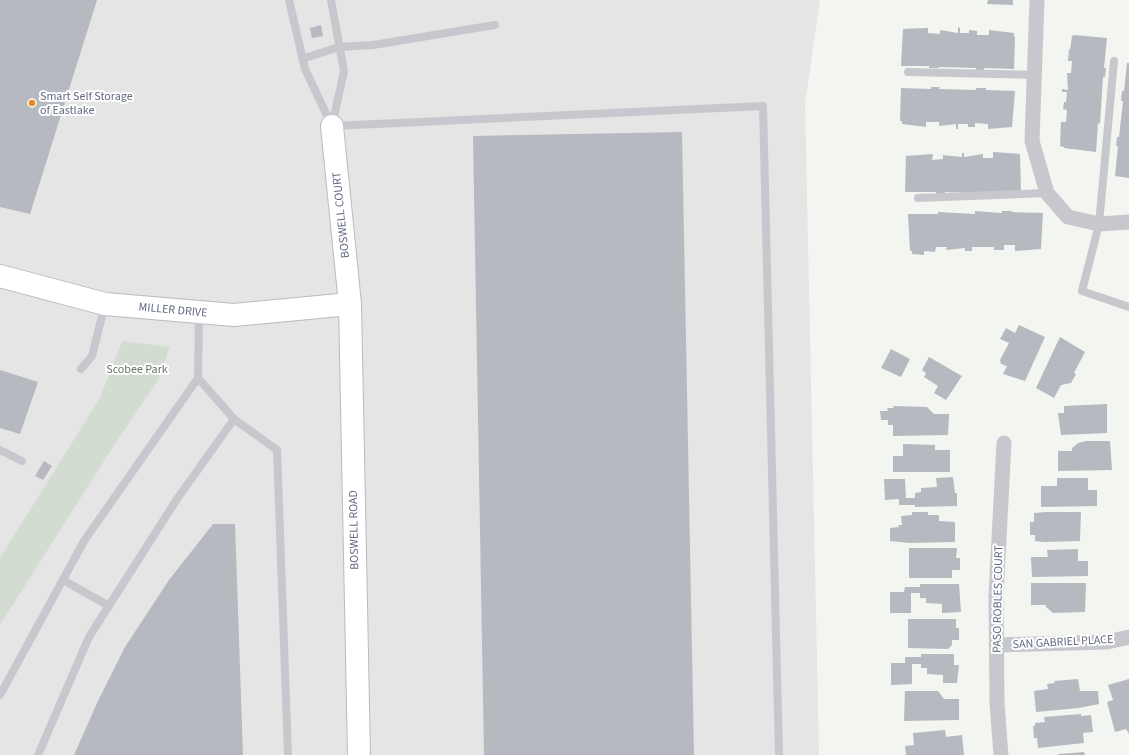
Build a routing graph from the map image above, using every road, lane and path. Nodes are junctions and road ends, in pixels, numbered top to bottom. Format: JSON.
{"nodes":[{"id":1,"x":289,"y":0,"type":"edge"},
{"id":2,"x":331,"y":0,"type":"edge"},
{"id":3,"x":1037,"y":0,"type":"edge"},
{"id":4,"x":495,"y":25,"type":"dead end"},
{"id":5,"x":339,"y":47,"type":"junction"},
{"id":6,"x":302,"y":59,"type":"junction"},
{"id":7,"x":1114,"y":61,"type":"dead end"},
{"id":8,"x":908,"y":72,"type":"dead end"},
{"id":9,"x":1034,"y":75,"type":"junction"},
{"id":10,"x":332,"y":126,"type":"junction"},
{"id":11,"x":1047,"y":193,"type":"junction"},
{"id":12,"x":918,"y":198,"type":"dead end"},
{"id":13,"x":1129,"y":222,"type":"edge"},
{"id":14,"x":1099,"y":224,"type":"junction"},
{"id":15,"x":0,"y":276,"type":"edge"},
{"id":16,"x":105,"y":304,"type":"junction"},
{"id":17,"x":350,"y":304,"type":"junction"},
{"id":18,"x":1129,"y":307,"type":"edge"},
{"id":19,"x":198,"y":312,"type":"junction"},
{"id":20,"x":81,"y":368,"type":"dead end"},
{"id":21,"x":198,"y":378,"type":"junction"},
{"id":22,"x":234,"y":420,"type":"junction"},
{"id":23,"x":1004,"y":443,"type":"dead end"},
{"id":24,"x":0,"y":450,"type":"edge"},
{"id":25,"x":22,"y":461,"type":"dead end"},
{"id":26,"x":63,"y":580,"type":"junction"},
{"id":27,"x":109,"y":606,"type":"junction"},
{"id":28,"x":1129,"y":637,"type":"edge"},
{"id":29,"x":996,"y":645,"type":"junction"},
{"id":30,"x":0,"y":694,"type":"edge"},
{"id":31,"x":38,"y":755,"type":"edge"},
{"id":32,"x":288,"y":755,"type":"edge"},
{"id":33,"x":359,"y":755,"type":"edge"},
{"id":34,"x":779,"y":755,"type":"edge"},
{"id":35,"x":1001,"y":755,"type":"edge"}],
"edges":[{"from":1,"to":6,"type":"lane"},
{"from":2,"to":5,"type":"lane"},
{"from":3,"to":9,"type":"street"},
{"from":4,"to":5,"type":"lane"},
{"from":5,"to":6,"type":"lane"},
{"from":5,"to":10,"type":"lane"},
{"from":6,"to":10,"type":"lane"},
{"from":7,"to":14,"type":"lane"},
{"from":8,"to":9,"type":"lane"},
{"from":9,"to":11,"type":"street"},
{"from":10,"to":17,"type":"street","name":"BOSWELL COURT"},
{"from":10,"to":34,"type":"lane"},
{"from":11,"to":12,"type":"lane"},
{"from":11,"to":14,"type":"street"},
{"from":13,"to":14,"type":"street"},
{"from":14,"to":18,"type":"lane"},
{"from":15,"to":16,"type":"street","name":"MILLER DRIVE"},
{"from":16,"to":19,"type":"street","name":"MILLER DRIVE"},
{"from":16,"to":20,"type":"lane"},
{"from":17,"to":19,"type":"street","name":"MILLER DRIVE"},
{"from":17,"to":33,"type":"street","name":"BOSWELL ROAD"},
{"from":19,"to":21,"type":"lane"},
{"from":21,"to":22,"type":"lane"},
{"from":21,"to":26,"type":"lane"},
{"from":22,"to":27,"type":"lane"},
{"from":22,"to":32,"type":"lane"},
{"from":23,"to":29,"type":"street","name":"PASO ROBLES COURT"},
{"from":24,"to":25,"type":"lane"},
{"from":26,"to":27,"type":"lane"},
{"from":26,"to":30,"type":"lane"},
{"from":27,"to":31,"type":"lane"},
{"from":28,"to":29,"type":"street","name":"SAN GABRIEL PLACE"},
{"from":29,"to":35,"type":"street","name":"PASO ROBLES COURT"}]}
